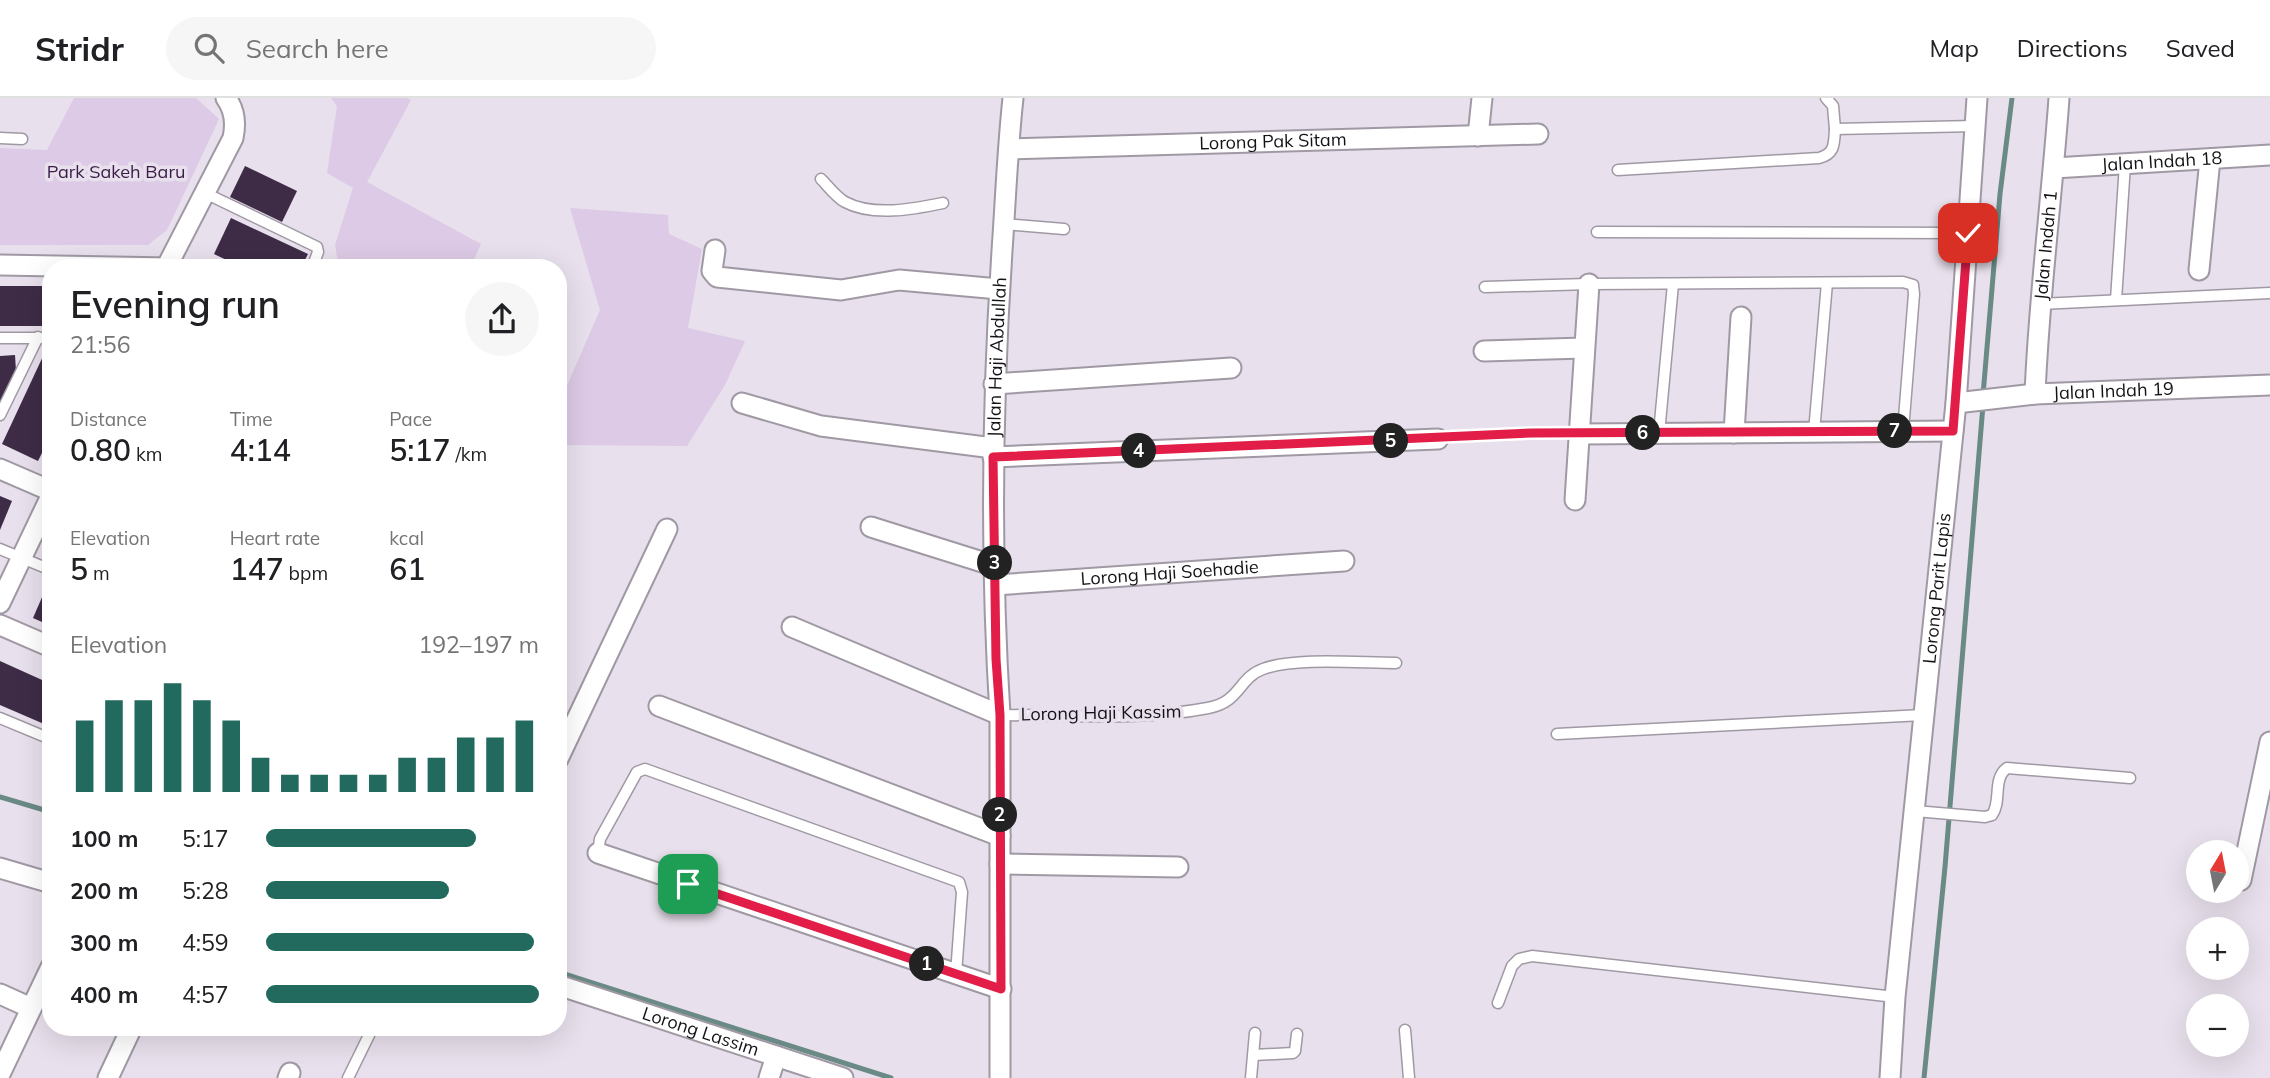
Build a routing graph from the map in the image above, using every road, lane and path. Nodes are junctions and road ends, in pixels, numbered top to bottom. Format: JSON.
{"nodes":[{"id":1,"x":226,"y":98,"type":"edge"},
{"id":2,"x":1013,"y":98,"type":"edge"},
{"id":3,"x":1482,"y":98,"type":"edge"},
{"id":4,"x":1826,"y":98,"type":"edge"},
{"id":5,"x":1977,"y":98,"type":"edge"},
{"id":6,"x":2059,"y":98,"type":"edge"},
{"id":7,"x":1975,"y":126,"type":"junction"},
{"id":8,"x":1835,"y":129,"type":"junction"},
{"id":9,"x":1538,"y":134,"type":"dead end"},
{"id":10,"x":1478,"y":136,"type":"junction"},
{"id":11,"x":0,"y":138,"type":"edge"},
{"id":12,"x":22,"y":139,"type":"dead end"},
{"id":13,"x":1009,"y":149,"type":"junction"},
{"id":14,"x":2270,"y":155,"type":"edge"},
{"id":15,"x":2210,"y":159,"type":"junction"},
{"id":16,"x":2125,"y":164,"type":"junction"},
{"id":17,"x":2054,"y":168,"type":"junction"},
{"id":18,"x":1618,"y":170,"type":"dead end"},
{"id":19,"x":821,"y":179,"type":"dead end"},
{"id":20,"x":205,"y":193,"type":"junction"},
{"id":21,"x":943,"y":203,"type":"dead end"},
{"id":22,"x":1004,"y":223,"type":"junction"},
{"id":23,"x":1063,"y":229,"type":"dead end"},
{"id":24,"x":1598,"y":232,"type":"dead end"},
{"id":25,"x":1968,"y":233,"type":"junction"},
{"id":26,"x":715,"y":250,"type":"dead end"},
{"id":27,"x":172,"y":259,"type":"edge"},
{"id":28,"x":315,"y":259,"type":"edge"},
{"id":29,"x":0,"y":265,"type":"edge"},
{"id":30,"x":42,"y":266,"type":"edge"},
{"id":31,"x":2199,"y":270,"type":"dead end"},
{"id":32,"x":1827,"y":283,"type":"junction"},
{"id":33,"x":1589,"y":284,"type":"junction"},
{"id":34,"x":1673,"y":284,"type":"junction"},
{"id":35,"x":1485,"y":288,"type":"dead end"},
{"id":36,"x":999,"y":289,"type":"junction"},
{"id":37,"x":2270,"y":293,"type":"edge"},
{"id":38,"x":2116,"y":300,"type":"junction"},
{"id":39,"x":2040,"y":304,"type":"junction"},
{"id":40,"x":1741,"y":317,"type":"dead end"},
{"id":41,"x":38,"y":337,"type":"junction"},
{"id":42,"x":42,"y":337,"type":"edge"},
{"id":43,"x":0,"y":338,"type":"edge"},
{"id":44,"x":1584,"y":348,"type":"junction"},
{"id":45,"x":1484,"y":351,"type":"dead end"},
{"id":46,"x":1231,"y":368,"type":"dead end"},
{"id":47,"x":994,"y":384,"type":"junction"},
{"id":48,"x":2270,"y":385,"type":"edge"},
{"id":49,"x":2035,"y":394,"type":"junction"},
{"id":50,"x":1965,"y":402,"type":"junction"},
{"id":51,"x":742,"y":403,"type":"dead end"},
{"id":52,"x":0,"y":415,"type":"edge"},
{"id":53,"x":1903,"y":431,"type":"junction"},
{"id":54,"x":1953,"y":431,"type":"junction"},
{"id":55,"x":1814,"y":432,"type":"junction"},
{"id":56,"x":1659,"y":433,"type":"junction"},
{"id":57,"x":1734,"y":433,"type":"junction"},
{"id":58,"x":1581,"y":434,"type":"junction"},
{"id":59,"x":1438,"y":439,"type":"joint"},
{"id":60,"x":993,"y":452,"type":"junction"},
{"id":61,"x":0,"y":469,"type":"edge"},
{"id":62,"x":42,"y":487,"type":"edge"},
{"id":63,"x":1575,"y":500,"type":"dead end"},
{"id":64,"x":42,"y":515,"type":"edge"},
{"id":65,"x":871,"y":527,"type":"dead end"},
{"id":66,"x":667,"y":529,"type":"dead end"},
{"id":67,"x":0,"y":548,"type":"edge"},
{"id":68,"x":22,"y":557,"type":"junction"},
{"id":69,"x":1344,"y":561,"type":"dead end"},
{"id":70,"x":42,"y":566,"type":"edge"},
{"id":71,"x":995,"y":575,"type":"junction"},
{"id":72,"x":0,"y":603,"type":"edge"},
{"id":73,"x":0,"y":625,"type":"edge"},
{"id":74,"x":792,"y":627,"type":"dead end"},
{"id":75,"x":42,"y":643,"type":"edge"},
{"id":76,"x":1396,"y":663,"type":"dead end"},
{"id":77,"x":659,"y":706,"type":"dead end"},
{"id":78,"x":1000,"y":715,"type":"junction"},
{"id":79,"x":1923,"y":715,"type":"junction"},
{"id":80,"x":0,"y":718,"type":"edge"},
{"id":81,"x":1557,"y":734,"type":"dead end"},
{"id":82,"x":42,"y":736,"type":"edge"},
{"id":83,"x":567,"y":741,"type":"edge"},
{"id":84,"x":2270,"y":742,"type":"edge"},
{"id":85,"x":2130,"y":778,"type":"dead end"},
{"id":86,"x":1915,"y":811,"type":"junction"},
{"id":87,"x":1000,"y":836,"type":"junction"},
{"id":88,"x":2249,"y":842,"type":"edge"},
{"id":89,"x":598,"y":853,"type":"joint"},
{"id":90,"x":1000,"y":864,"type":"junction"},
{"id":91,"x":1178,"y":867,"type":"dead end"},
{"id":92,"x":0,"y":868,"type":"edge"},
{"id":93,"x":42,"y":880,"type":"edge"},
{"id":94,"x":956,"y":974,"type":"junction"},
{"id":95,"x":42,"y":985,"type":"edge"},
{"id":96,"x":567,"y":988,"type":"edge"},
{"id":97,"x":1001,"y":989,"type":"junction"},
{"id":98,"x":0,"y":994,"type":"edge"},
{"id":99,"x":1895,"y":997,"type":"junction"},
{"id":100,"x":1498,"y":1003,"type":"dead end"},
{"id":101,"x":31,"y":1008,"type":"junction"},
{"id":102,"x":1405,"y":1030,"type":"dead end"},
{"id":103,"x":1255,"y":1033,"type":"dead end"},
{"id":104,"x":1297,"y":1034,"type":"dead end"},
{"id":105,"x":128,"y":1036,"type":"edge"},
{"id":106,"x":369,"y":1036,"type":"edge"},
{"id":107,"x":1254,"y":1055,"type":"junction"},
{"id":108,"x":776,"y":1056,"type":"junction"},
{"id":109,"x":0,"y":1074,"type":"edge"},
{"id":110,"x":108,"y":1078,"type":"edge"},
{"id":111,"x":348,"y":1078,"type":"edge"},
{"id":112,"x":769,"y":1078,"type":"edge"},
{"id":113,"x":843,"y":1078,"type":"edge"},
{"id":114,"x":1000,"y":1078,"type":"edge"},
{"id":115,"x":1251,"y":1078,"type":"edge"},
{"id":116,"x":1409,"y":1078,"type":"edge"},
{"id":117,"x":1890,"y":1078,"type":"edge"}],
"edges":[{"from":1,"to":20,"type":"street"},
{"from":2,"to":13,"type":"street","name":"Jalan Haji Abdullah"},
{"from":3,"to":10,"type":"street"},
{"from":4,"to":8,"type":"lane"},
{"from":5,"to":7,"type":"street","name":"Lorong Parit Lapis"},
{"from":6,"to":17,"type":"street","name":"Jalan Indah 1"},
{"from":7,"to":8,"type":"lane"},
{"from":7,"to":25,"type":"street","name":"Lorong Parit Lapis"},
{"from":8,"to":18,"type":"lane"},
{"from":9,"to":10,"type":"street","name":"Lorong Pak Sitam"},
{"from":10,"to":13,"type":"street","name":"Lorong Pak Sitam"},
{"from":11,"to":12,"type":"lane"},
{"from":13,"to":22,"type":"street","name":"Jalan Haji Abdullah"},
{"from":14,"to":15,"type":"street","name":"Jalan Indah 18"},
{"from":15,"to":16,"type":"street","name":"Jalan Indah 18"},
{"from":15,"to":31,"type":"street"},
{"from":16,"to":17,"type":"street","name":"Jalan Indah 18"},
{"from":16,"to":38,"type":"lane"},
{"from":17,"to":39,"type":"street","name":"Jalan Indah 1"},
{"from":19,"to":21,"type":"lane"},
{"from":20,"to":27,"type":"street"},
{"from":20,"to":28,"type":"lane"},
{"from":22,"to":23,"type":"lane"},
{"from":22,"to":36,"type":"street","name":"Jalan Haji Abdullah"},
{"from":24,"to":25,"type":"lane"},
{"from":25,"to":50,"type":"street","name":"Lorong Parit Lapis"},
{"from":26,"to":36,"type":"street"},
{"from":29,"to":30,"type":"street"},
{"from":32,"to":34,"type":"lane"},
{"from":32,"to":53,"type":"lane"},
{"from":32,"to":55,"type":"lane"},
{"from":33,"to":34,"type":"lane"},
{"from":33,"to":35,"type":"lane"},
{"from":33,"to":44,"type":"street"},
{"from":34,"to":56,"type":"lane"},
{"from":36,"to":47,"type":"street","name":"Jalan Haji Abdullah"},
{"from":37,"to":38,"type":"lane"},
{"from":38,"to":39,"type":"lane"},
{"from":39,"to":49,"type":"street","name":"Jalan Indah 1"},
{"from":40,"to":57,"type":"street"},
{"from":41,"to":42,"type":"lane"},
{"from":41,"to":43,"type":"lane"},
{"from":41,"to":52,"type":"lane"},
{"from":44,"to":45,"type":"street"},
{"from":44,"to":58,"type":"street"},
{"from":46,"to":47,"type":"street"},
{"from":47,"to":60,"type":"street","name":"Jalan Haji Abdullah"},
{"from":48,"to":49,"type":"street","name":"Jalan Indah 19"},
{"from":49,"to":50,"type":"street","name":"Jalan Indah 19"},
{"from":50,"to":54,"type":"street","name":"Lorong Parit Lapis"},
{"from":51,"to":60,"type":"street"},
{"from":53,"to":54,"type":"street"},
{"from":53,"to":55,"type":"street"},
{"from":54,"to":79,"type":"street","name":"Lorong Parit Lapis"},
{"from":55,"to":57,"type":"street"},
{"from":56,"to":57,"type":"street"},
{"from":56,"to":58,"type":"street"},
{"from":58,"to":59,"type":"path"},
{"from":58,"to":63,"type":"street"},
{"from":59,"to":60,"type":"street"},
{"from":60,"to":71,"type":"street","name":"Jalan Haji Abdullah"},
{"from":61,"to":62,"type":"street"},
{"from":64,"to":68,"type":"street"},
{"from":65,"to":71,"type":"street"},
{"from":66,"to":83,"type":"street"},
{"from":67,"to":68,"type":"lane"},
{"from":68,"to":70,"type":"lane"},
{"from":68,"to":72,"type":"street"},
{"from":69,"to":71,"type":"street","name":"Lorong Haji Soehadie"},
{"from":71,"to":78,"type":"street","name":"Jalan Haji Abdullah"},
{"from":73,"to":75,"type":"street"},
{"from":74,"to":78,"type":"street"},
{"from":76,"to":78,"type":"lane","name":"Lorong Haji Kassim"},
{"from":77,"to":87,"type":"street"},
{"from":78,"to":87,"type":"street","name":"Jalan Haji Abdullah"},
{"from":79,"to":81,"type":"lane"},
{"from":79,"to":86,"type":"street","name":"Lorong Parit Lapis"},
{"from":80,"to":82,"type":"lane"},
{"from":84,"to":88,"type":"street"},
{"from":85,"to":86,"type":"lane"},
{"from":86,"to":99,"type":"street","name":"Lorong Parit Lapis"},
{"from":87,"to":90,"type":"street","name":"Jalan Haji Abdullah"},
{"from":89,"to":94,"type":"street"},
{"from":89,"to":94,"type":"lane"},
{"from":90,"to":91,"type":"street"},
{"from":90,"to":97,"type":"street","name":"Jalan Haji Abdullah"},
{"from":92,"to":93,"type":"street"},
{"from":94,"to":97,"type":"street"},
{"from":95,"to":101,"type":"street"},
{"from":96,"to":108,"type":"street","name":"Lorong Lassim"},
{"from":97,"to":114,"type":"street","name":"Jalan Haji Abdullah"},
{"from":98,"to":101,"type":"street"},
{"from":99,"to":100,"type":"lane"},
{"from":99,"to":117,"type":"street","name":"Lorong Parit Lapis"},
{"from":101,"to":109,"type":"street"},
{"from":102,"to":116,"type":"lane"},
{"from":103,"to":107,"type":"lane"},
{"from":104,"to":107,"type":"lane"},
{"from":105,"to":110,"type":"street"},
{"from":106,"to":111,"type":"lane"},
{"from":107,"to":115,"type":"lane"},
{"from":108,"to":112,"type":"street"},
{"from":108,"to":113,"type":"street","name":"Lorong Lassim"}]}
